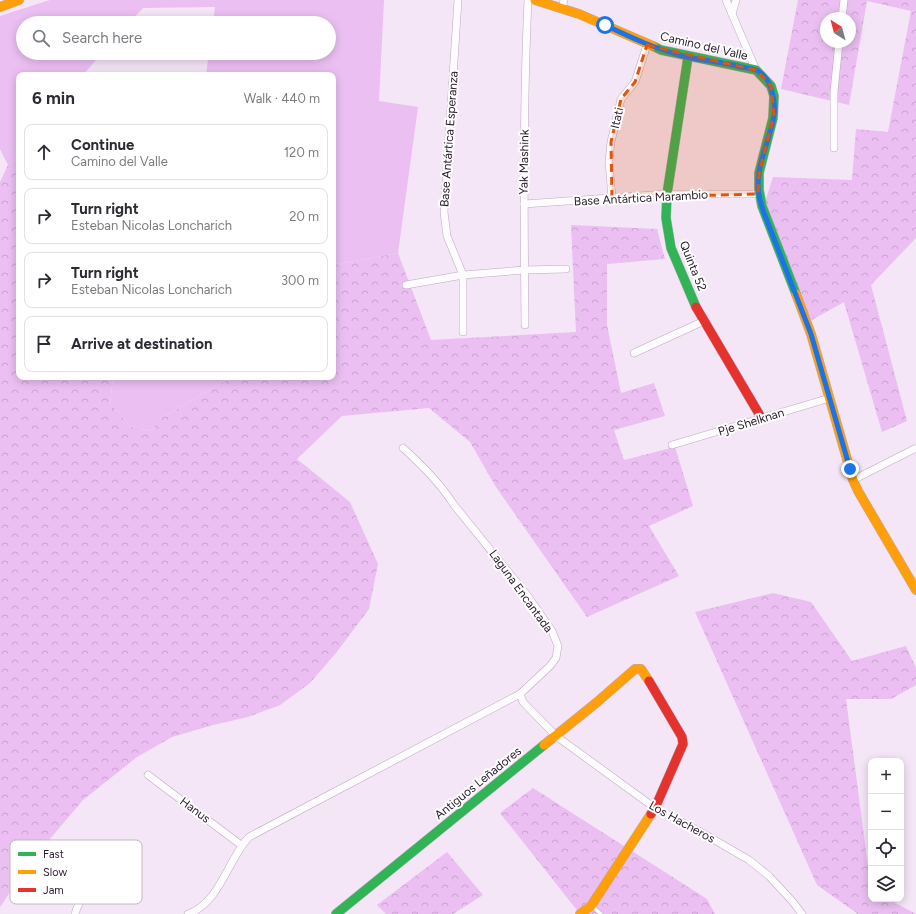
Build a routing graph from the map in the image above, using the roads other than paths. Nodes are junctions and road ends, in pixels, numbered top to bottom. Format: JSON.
{"nodes":[{"id":1,"x":19,"y":0,"type":"edge"},
{"id":2,"x":458,"y":0,"type":"edge"},
{"id":3,"x":528,"y":0,"type":"edge"},
{"id":4,"x":535,"y":0,"type":"edge"},
{"id":5,"x":726,"y":0,"type":"edge"},
{"id":6,"x":736,"y":0,"type":"edge"},
{"id":7,"x":844,"y":0,"type":"edge"},
{"id":8,"x":563,"y":4,"type":"edge"},
{"id":9,"x":0,"y":8,"type":"edge"},
{"id":10,"x":843,"y":12,"type":"edge"},
{"id":11,"x":732,"y":14,"type":"junction"},
{"id":12,"x":647,"y":45,"type":"junction"},
{"id":13,"x":838,"y":48,"type":"edge"},
{"id":14,"x":688,"y":57,"type":"junction"},
{"id":15,"x":756,"y":70,"type":"junction"},
{"id":16,"x":834,"y":148,"type":"dead end"},
{"id":17,"x":667,"y":194,"type":"junction"},
{"id":18,"x":758,"y":194,"type":"junction"},
{"id":19,"x":612,"y":198,"type":"junction"},
{"id":20,"x":524,"y":204,"type":"junction"},
{"id":21,"x":566,"y":269,"type":"dead end"},
{"id":22,"x":524,"y":270,"type":"junction"},
{"id":23,"x":463,"y":275,"type":"junction"},
{"id":24,"x":406,"y":285,"type":"dead end"},
{"id":25,"x":704,"y":321,"type":"junction"},
{"id":26,"x":525,"y":325,"type":"dead end"},
{"id":27,"x":463,"y":332,"type":"dead end"},
{"id":28,"x":634,"y":352,"type":"dead end"},
{"id":29,"x":830,"y":398,"type":"junction"},
{"id":30,"x":762,"y":419,"type":"junction"},
{"id":31,"x":672,"y":445,"type":"dead end"},
{"id":32,"x":403,"y":448,"type":"dead end"},
{"id":33,"x":916,"y":448,"type":"edge"},
{"id":34,"x":853,"y":480,"type":"junction"},
{"id":35,"x":916,"y":590,"type":"edge"},
{"id":36,"x":520,"y":694,"type":"junction"},
{"id":37,"x":556,"y":736,"type":"junction"},
{"id":38,"x":148,"y":775,"type":"dead end"},
{"id":39,"x":655,"y":808,"type":"junction"},
{"id":40,"x":241,"y":845,"type":"junction"},
{"id":41,"x":78,"y":904,"type":"edge"},
{"id":42,"x":591,"y":906,"type":"junction"},
{"id":43,"x":75,"y":914,"type":"edge"},
{"id":44,"x":188,"y":914,"type":"edge"},
{"id":45,"x":336,"y":914,"type":"edge"},
{"id":46,"x":580,"y":914,"type":"edge"},
{"id":47,"x":601,"y":914,"type":"edge"},
{"id":48,"x":802,"y":914,"type":"edge"}],
"edges":[{"from":1,"to":9,"type":"street"},
{"from":2,"to":23,"type":"street","name":"Base Antártica Esperanza"},
{"from":3,"to":20,"type":"street","name":"Yak Mashink"},
{"from":4,"to":8,"type":"street","name":"Camino del Valle"},
{"from":5,"to":11,"type":"street"},
{"from":6,"to":11,"type":"street"},
{"from":7,"to":10,"type":"street"},
{"from":8,"to":12,"type":"street","name":"Camino del Valle"},
{"from":11,"to":15,"type":"street"},
{"from":12,"to":14,"type":"street","name":"Camino del Valle"},
{"from":12,"to":19,"type":"street","name":"Itati"},
{"from":13,"to":16,"type":"street"},
{"from":14,"to":15,"type":"street","name":"Camino del Valle"},
{"from":14,"to":17,"type":"street","name":"Quinta 52"},
{"from":15,"to":18,"type":"street"},
{"from":17,"to":18,"type":"street","name":"Base Antártica Marambio"},
{"from":17,"to":19,"type":"street","name":"Base Antártica Marambio"},
{"from":17,"to":25,"type":"street","name":"Quinta 52"},
{"from":18,"to":29,"type":"street"},
{"from":19,"to":20,"type":"street","name":"Base Antártica Marambio"},
{"from":20,"to":22,"type":"street","name":"Yak Mashink"},
{"from":21,"to":22,"type":"street"},
{"from":22,"to":23,"type":"street"},
{"from":22,"to":26,"type":"street","name":"Yak Mashink"},
{"from":23,"to":24,"type":"street"},
{"from":23,"to":27,"type":"street"},
{"from":25,"to":28,"type":"street"},
{"from":25,"to":30,"type":"street","name":"Quinta 52"},
{"from":29,"to":30,"type":"street","name":"Pje Shelknan"},
{"from":29,"to":34,"type":"street"},
{"from":30,"to":31,"type":"street","name":"Pje Shelknan"},
{"from":32,"to":36,"type":"street","name":"Laguna Encantada"},
{"from":33,"to":34,"type":"street"},
{"from":34,"to":35,"type":"street"},
{"from":36,"to":37,"type":"street"},
{"from":36,"to":40,"type":"street","name":"Laguna Encantada"},
{"from":37,"to":39,"type":"street","name":"Los Hacheros"},
{"from":37,"to":39,"type":"street","name":"Antiguos Leñadores"},
{"from":37,"to":45,"type":"street","name":"Antiguos Leñadores"},
{"from":38,"to":40,"type":"street","name":"Hanus"},
{"from":39,"to":42,"type":"street"},
{"from":39,"to":48,"type":"street","name":"Los Hacheros"},
{"from":40,"to":44,"type":"street"},
{"from":41,"to":43,"type":"street"},
{"from":42,"to":46,"type":"street"},
{"from":42,"to":47,"type":"lane"}]}
